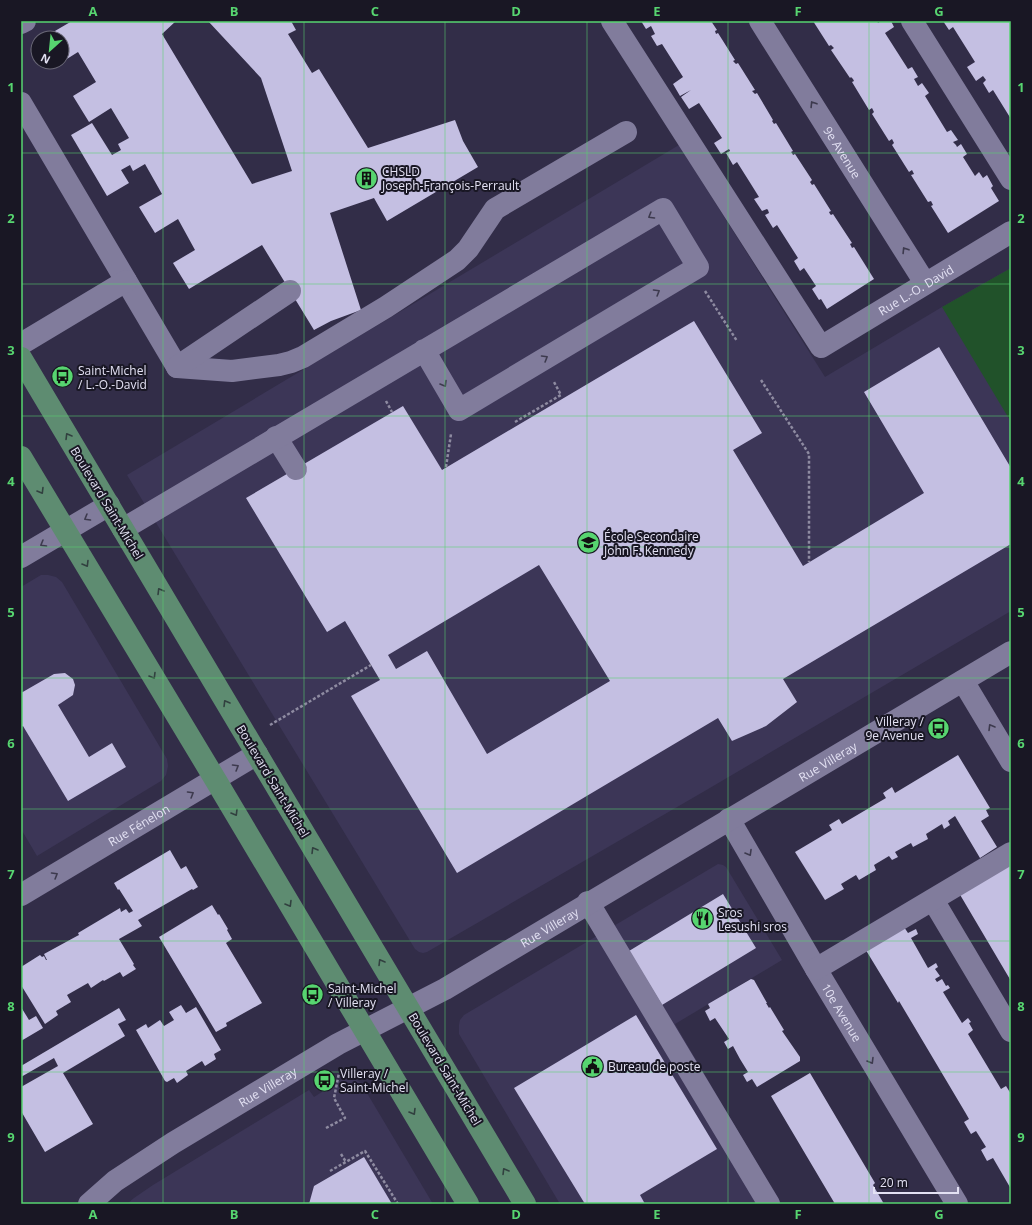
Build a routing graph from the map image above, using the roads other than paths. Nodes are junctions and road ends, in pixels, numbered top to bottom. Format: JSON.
{"nodes":[{"id":1,"x":25,"y":21,"type":"edge"},
{"id":2,"x":612,"y":21,"type":"edge"},
{"id":3,"x":760,"y":21,"type":"edge"},
{"id":4,"x":912,"y":21,"type":"edge"},
{"id":5,"x":21,"y":23,"type":"edge"},
{"id":6,"x":21,"y":103,"type":"edge"},
{"id":7,"x":626,"y":132,"type":"dead end"},
{"id":8,"x":1011,"y":179,"type":"edge"},
{"id":9,"x":1011,"y":232,"type":"edge"},
{"id":10,"x":126,"y":281,"type":"junction"},
{"id":11,"x":926,"y":283,"type":"junction"},
{"id":12,"x":290,"y":291,"type":"dead end"},
{"id":13,"x":21,"y":344,"type":"edge"},
{"id":14,"x":424,"y":350,"type":"junction"},
{"id":15,"x":21,"y":358,"type":"edge"},
{"id":16,"x":177,"y":367,"type":"junction"},
{"id":17,"x":276,"y":437,"type":"junction"},
{"id":18,"x":21,"y":457,"type":"edge"},
{"id":19,"x":296,"y":469,"type":"dead end"},
{"id":20,"x":109,"y":505,"type":"junction"},
{"id":21,"x":123,"y":529,"type":"junction"},
{"id":22,"x":65,"y":531,"type":"junction"},
{"id":23,"x":21,"y":557,"type":"edge"},
{"id":24,"x":1011,"y":652,"type":"edge"},
{"id":25,"x":963,"y":681,"type":"junction"},
{"id":26,"x":257,"y":754,"type":"junction"},
{"id":27,"x":1011,"y":761,"type":"edge"},
{"id":28,"x":215,"y":779,"type":"junction"},
{"id":29,"x":729,"y":819,"type":"junction"},
{"id":30,"x":1011,"y":853,"type":"edge"},
{"id":31,"x":21,"y":895,"type":"edge"},
{"id":32,"x":933,"y":900,"type":"junction"},
{"id":33,"x":588,"y":902,"type":"junction"},
{"id":34,"x":816,"y":969,"type":"junction"},
{"id":35,"x":409,"y":1007,"type":"junction"},
{"id":36,"x":365,"y":1030,"type":"junction"},
{"id":37,"x":1011,"y":1031,"type":"edge"},
{"id":38,"x":89,"y":1204,"type":"edge"},
{"id":39,"x":468,"y":1204,"type":"edge"},
{"id":40,"x":525,"y":1204,"type":"edge"},
{"id":41,"x":769,"y":1204,"type":"edge"},
{"id":42,"x":957,"y":1204,"type":"edge"}],
"edges":[{"from":1,"to":5,"type":"street"},
{"from":2,"to":11,"type":"street","name":"Rue L.-O. David"},
{"from":11,"to":3,"type":"street","name":"9e Avenue","one_way":true},
{"from":4,"to":8,"type":"street"},
{"from":6,"to":10,"type":"street"},
{"from":7,"to":16,"type":"street"},
{"from":9,"to":11,"type":"street","name":"Rue L.-O. David"},
{"from":10,"to":13,"type":"street"},
{"from":10,"to":16,"type":"street"},
{"from":12,"to":16,"type":"street"},
{"from":14,"to":14,"type":"street","one_way":true},
{"from":14,"to":17,"type":"street"},
{"from":20,"to":15,"type":"main road","name":"Boulevard Saint-Michel","one_way":true},
{"from":17,"to":19,"type":"street"},
{"from":17,"to":21,"type":"street"},
{"from":18,"to":22,"type":"main road","one_way":true},
{"from":20,"to":21,"type":"main road","name":"Boulevard Saint-Michel"},
{"from":20,"to":22,"type":"street","one_way":true},
{"from":26,"to":21,"type":"main road","name":"Boulevard Saint-Michel","one_way":true},
{"from":22,"to":23,"type":"street","one_way":true},
{"from":22,"to":28,"type":"main road","one_way":true},
{"from":24,"to":25,"type":"street","name":"Rue Villeray"},
{"from":27,"to":25,"type":"street","one_way":true},
{"from":25,"to":29,"type":"street","name":"Rue Villeray"},
{"from":28,"to":26,"type":"street","name":"Rue Fénelon","one_way":true},
{"from":35,"to":26,"type":"main road","name":"Boulevard Saint-Michel","one_way":true},
{"from":31,"to":28,"type":"street","name":"Rue Fénelon","one_way":true},
{"from":28,"to":36,"type":"main road","one_way":true},
{"from":29,"to":33,"type":"street","name":"Rue Villeray"},
{"from":29,"to":34,"type":"street","name":"10e Avenue","one_way":true},
{"from":30,"to":32,"type":"street"},
{"from":32,"to":34,"type":"street"},
{"from":32,"to":37,"type":"street"},
{"from":33,"to":35,"type":"street","name":"Rue Villeray"},
{"from":33,"to":41,"type":"street"},
{"from":34,"to":42,"type":"street","name":"10e Avenue","one_way":true},
{"from":35,"to":36,"type":"street","name":"Rue Villeray"},
{"from":40,"to":35,"type":"main road","name":"Boulevard Saint-Michel","one_way":true},
{"from":36,"to":38,"type":"street","name":"Rue Villeray"},
{"from":36,"to":39,"type":"main road","one_way":true}]}
